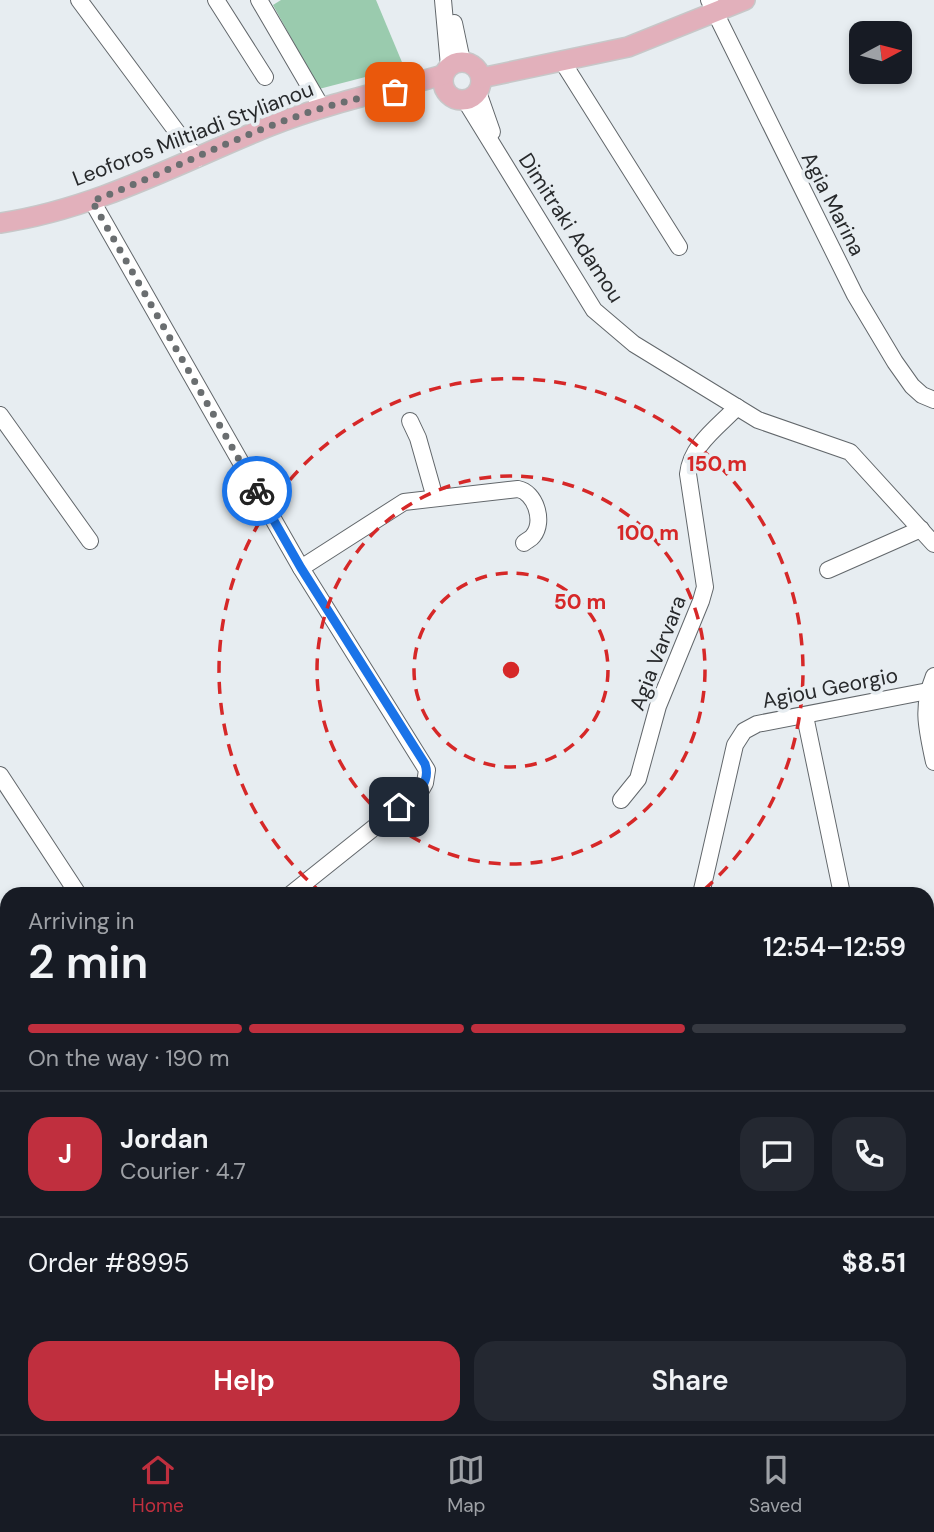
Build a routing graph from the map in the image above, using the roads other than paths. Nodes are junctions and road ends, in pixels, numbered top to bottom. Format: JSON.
{"nodes":[{"id":1,"x":79,"y":0,"type":"edge"},
{"id":2,"x":216,"y":0,"type":"edge"},
{"id":3,"x":259,"y":0,"type":"edge"},
{"id":4,"x":443,"y":0,"type":"edge"},
{"id":5,"x":449,"y":0,"type":"edge"},
{"id":6,"x":745,"y":0,"type":"edge"},
{"id":7,"x":712,"y":6,"type":"edge"},
{"id":8,"x":560,"y":62,"type":"junction"},
{"id":9,"x":265,"y":77,"type":"dead end"},
{"id":10,"x":461,"y":80,"type":"junction"},
{"id":11,"x":322,"y":107,"type":"junction"},
{"id":12,"x":197,"y":159,"type":"junction"},
{"id":13,"x":92,"y":201,"type":"junction"},
{"id":14,"x":0,"y":223,"type":"edge"},
{"id":15,"x":679,"y":247,"type":"dead end"},
{"id":16,"x":934,"y":400,"type":"edge"},
{"id":17,"x":737,"y":407,"type":"junction"},
{"id":18,"x":0,"y":415,"type":"edge"},
{"id":19,"x":410,"y":421,"type":"dead end"},
{"id":20,"x":435,"y":498,"type":"junction"},
{"id":21,"x":921,"y":529,"type":"junction"},
{"id":22,"x":90,"y":541,"type":"dead end"},
{"id":23,"x":524,"y":543,"type":"dead end"},
{"id":24,"x":934,"y":544,"type":"edge"},
{"id":25,"x":301,"y":568,"type":"junction"},
{"id":26,"x":828,"y":570,"type":"dead end"},
{"id":27,"x":931,"y":683,"type":"edge"},
{"id":28,"x":805,"y":716,"type":"junction"},
{"id":29,"x":934,"y":762,"type":"edge"},
{"id":30,"x":0,"y":775,"type":"edge"},
{"id":31,"x":621,"y":800,"type":"dead end"},
{"id":32,"x":73,"y":887,"type":"edge"},
{"id":33,"x":300,"y":887,"type":"edge"},
{"id":34,"x":703,"y":887,"type":"edge"},
{"id":35,"x":841,"y":887,"type":"edge"}],
"edges":[{"from":1,"to":12,"type":"street"},
{"from":2,"to":9,"type":"street"},
{"from":3,"to":11,"type":"street"},
{"from":4,"to":10,"type":"street"},
{"from":5,"to":10,"type":"street"},
{"from":6,"to":7,"type":"main road"},
{"from":7,"to":8,"type":"main road"},
{"from":7,"to":16,"type":"street","name":"Agia Marina"},
{"from":8,"to":10,"type":"main road","name":"Leoforos Miltiadi Stylianou"},
{"from":8,"to":15,"type":"street"},
{"from":10,"to":11,"type":"main road","name":"Leoforos Miltiadi Stylianou"},
{"from":10,"to":17,"type":"street","name":"Dimitraki Adamou"},
{"from":11,"to":12,"type":"main road","name":"Leoforos Miltiadi Stylianou"},
{"from":12,"to":13,"type":"main road","name":"Leoforos Miltiadi Stylianou"},
{"from":13,"to":14,"type":"main road","name":"Leoforos Miltiadi Stylianou"},
{"from":13,"to":25,"type":"street"},
{"from":17,"to":21,"type":"street","name":"Dimitraki Adamou"},
{"from":17,"to":31,"type":"street","name":"Agia Varvara"},
{"from":18,"to":22,"type":"street"},
{"from":19,"to":20,"type":"street"},
{"from":20,"to":23,"type":"street"},
{"from":20,"to":25,"type":"street"},
{"from":21,"to":24,"type":"street","name":"Dimitraki Adamou"},
{"from":21,"to":26,"type":"street"},
{"from":25,"to":33,"type":"street"},
{"from":27,"to":28,"type":"street","name":"Agiou Georgio"},
{"from":27,"to":29,"type":"street"},
{"from":28,"to":34,"type":"street","name":"Agiou Georgio"},
{"from":28,"to":35,"type":"street"},
{"from":30,"to":32,"type":"street"}]}
